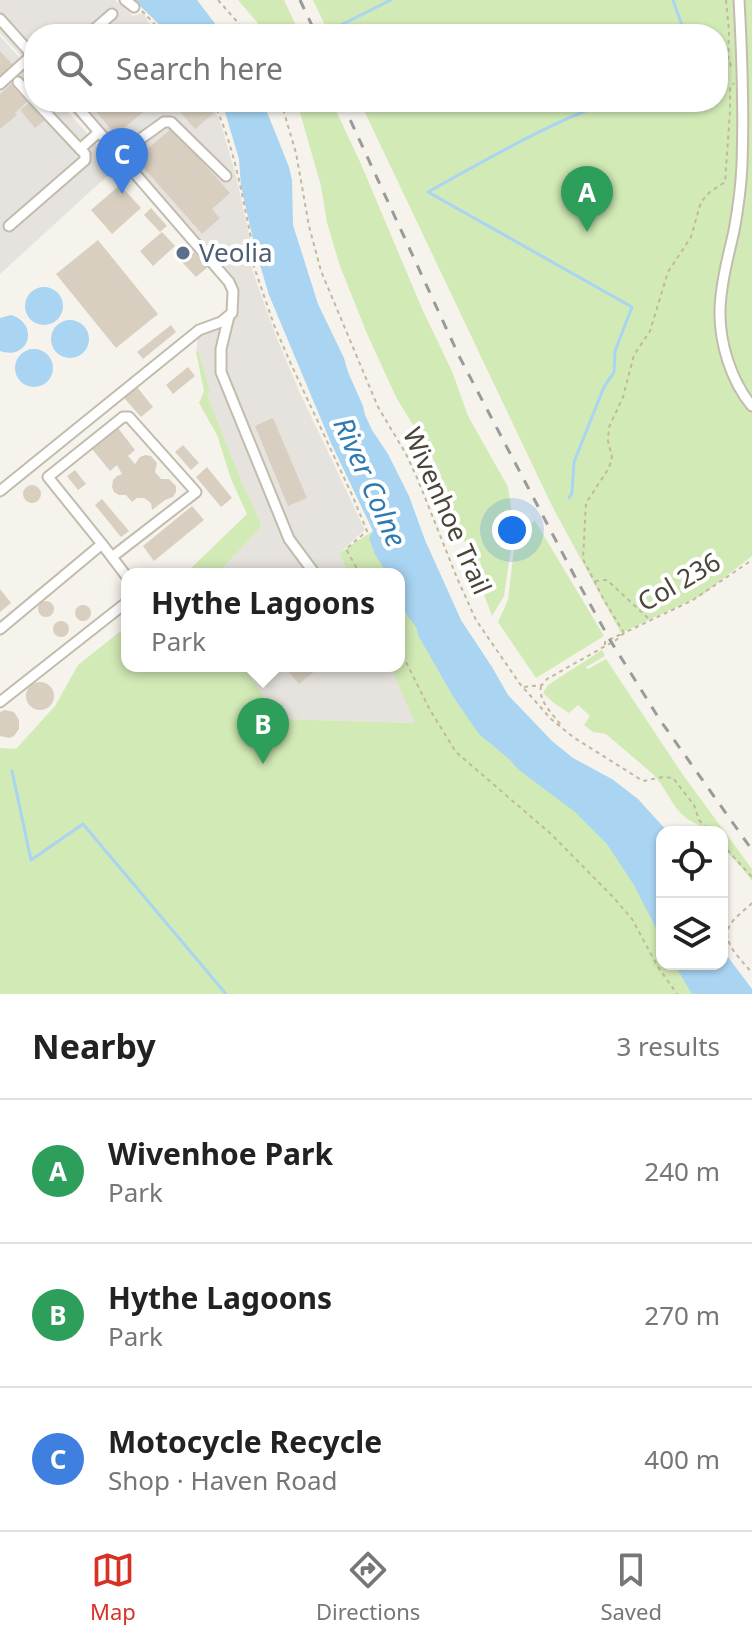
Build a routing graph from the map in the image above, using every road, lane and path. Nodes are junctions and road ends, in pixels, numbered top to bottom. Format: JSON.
{"nodes":[{"id":1,"x":125,"y":0,"type":"edge"},
{"id":2,"x":218,"y":0,"type":"edge"},
{"id":3,"x":726,"y":0,"type":"edge"},
{"id":4,"x":739,"y":0,"type":"edge"},
{"id":5,"x":134,"y":7,"type":"joint"},
{"id":6,"x":112,"y":14,"type":"dead end"},
{"id":7,"x":0,"y":19,"type":"edge"},
{"id":8,"x":100,"y":24,"type":"edge"},
{"id":9,"x":155,"y":24,"type":"edge"},
{"id":10,"x":239,"y":24,"type":"edge"},
{"id":11,"x":24,"y":46,"type":"edge"},
{"id":12,"x":728,"y":53,"type":"edge"},
{"id":13,"x":728,"y":62,"type":"edge"},
{"id":14,"x":24,"y":64,"type":"edge"},
{"id":15,"x":18,"y":82,"type":"dead end"},
{"id":16,"x":0,"y":84,"type":"edge"},
{"id":17,"x":24,"y":89,"type":"edge"},
{"id":18,"x":45,"y":112,"type":"edge"},
{"id":19,"x":82,"y":112,"type":"edge"},
{"id":20,"x":218,"y":112,"type":"edge"},
{"id":21,"x":284,"y":112,"type":"edge"},
{"id":22,"x":747,"y":114,"type":"edge"},
{"id":23,"x":99,"y":132,"type":"junction"},
{"id":24,"x":80,"y":149,"type":"junction"},
{"id":25,"x":118,"y":155,"type":"junction"},
{"id":26,"x":226,"y":176,"type":"dead end"},
{"id":27,"x":9,"y":226,"type":"dead end"},
{"id":28,"x":254,"y":252,"type":"junction"},
{"id":29,"x":218,"y":269,"type":"junction"},
{"id":30,"x":229,"y":316,"type":"junction"},
{"id":31,"x":752,"y":406,"type":"edge"},
{"id":32,"x":0,"y":491,"type":"edge"},
{"id":33,"x":102,"y":544,"type":"junction"},
{"id":34,"x":112,"y":557,"type":"junction"},
{"id":35,"x":752,"y":560,"type":"edge"},
{"id":36,"x":311,"y":568,"type":"edge"},
{"id":37,"x":357,"y":568,"type":"edge"},
{"id":38,"x":121,"y":569,"type":"edge"},
{"id":39,"x":594,"y":581,"type":"junction"},
{"id":40,"x":121,"y":607,"type":"edge"},
{"id":41,"x":650,"y":620,"type":"junction"},
{"id":42,"x":0,"y":629,"type":"edge"},
{"id":43,"x":623,"y":634,"type":"junction"},
{"id":44,"x":405,"y":660,"type":"edge"},
{"id":45,"x":520,"y":684,"type":"junction"},
{"id":46,"x":542,"y":685,"type":"junction"},
{"id":47,"x":0,"y":702,"type":"edge"},
{"id":48,"x":573,"y":737,"type":"junction"},
{"id":49,"x":704,"y":826,"type":"edge"},
{"id":50,"x":728,"y":851,"type":"edge"},
{"id":51,"x":752,"y":877,"type":"edge"},
{"id":52,"x":752,"y":903,"type":"edge"},
{"id":53,"x":752,"y":973,"type":"edge"},
{"id":54,"x":677,"y":994,"type":"edge"}],
"edges":[{"from":1,"to":5,"type":"street"},
{"from":2,"to":10,"type":"path"},
{"from":3,"to":12,"type":"path"},
{"from":4,"to":22,"type":"street"},
{"from":5,"to":9,"type":"path"},
{"from":6,"to":8,"type":"street"},
{"from":7,"to":11,"type":"street"},
{"from":13,"to":39,"type":"path"},
{"from":14,"to":16,"type":"street"},
{"from":15,"to":17,"type":"street"},
{"from":18,"to":24,"type":"street"},
{"from":19,"to":23,"type":"street"},
{"from":20,"to":28,"type":"path"},
{"from":21,"to":45,"type":"path","name":"Wivenhoe Trail"},
{"from":22,"to":31,"type":"street"},
{"from":23,"to":24,"type":"street"},
{"from":23,"to":25,"type":"street"},
{"from":24,"to":27,"type":"street"},
{"from":25,"to":26,"type":"street"},
{"from":25,"to":29,"type":"street"},
{"from":28,"to":29,"type":"path"},
{"from":28,"to":37,"type":"path"},
{"from":29,"to":30,"type":"street"},
{"from":30,"to":32,"type":"street"},
{"from":30,"to":36,"type":"street"},
{"from":33,"to":34,"type":"street"},
{"from":33,"to":34,"type":"street"},
{"from":33,"to":42,"type":"street"},
{"from":34,"to":38,"type":"street"},
{"from":35,"to":41,"type":"path","name":"Col 236"},
{"from":39,"to":41,"type":"path"},
{"from":39,"to":43,"type":"path"},
{"from":40,"to":47,"type":"street"},
{"from":41,"to":43,"type":"path","name":"Col 236"},
{"from":43,"to":46,"type":"path","name":"Col 236"},
{"from":44,"to":54,"type":"path"},
{"from":45,"to":46,"type":"path"},
{"from":45,"to":48,"type":"path","name":"Wivenhoe Trail"},
{"from":46,"to":48,"type":"path"},
{"from":48,"to":49,"type":"path","name":"Wivenhoe Trail"},
{"from":50,"to":51,"type":"path"},
{"from":52,"to":53,"type":"path"}]}
